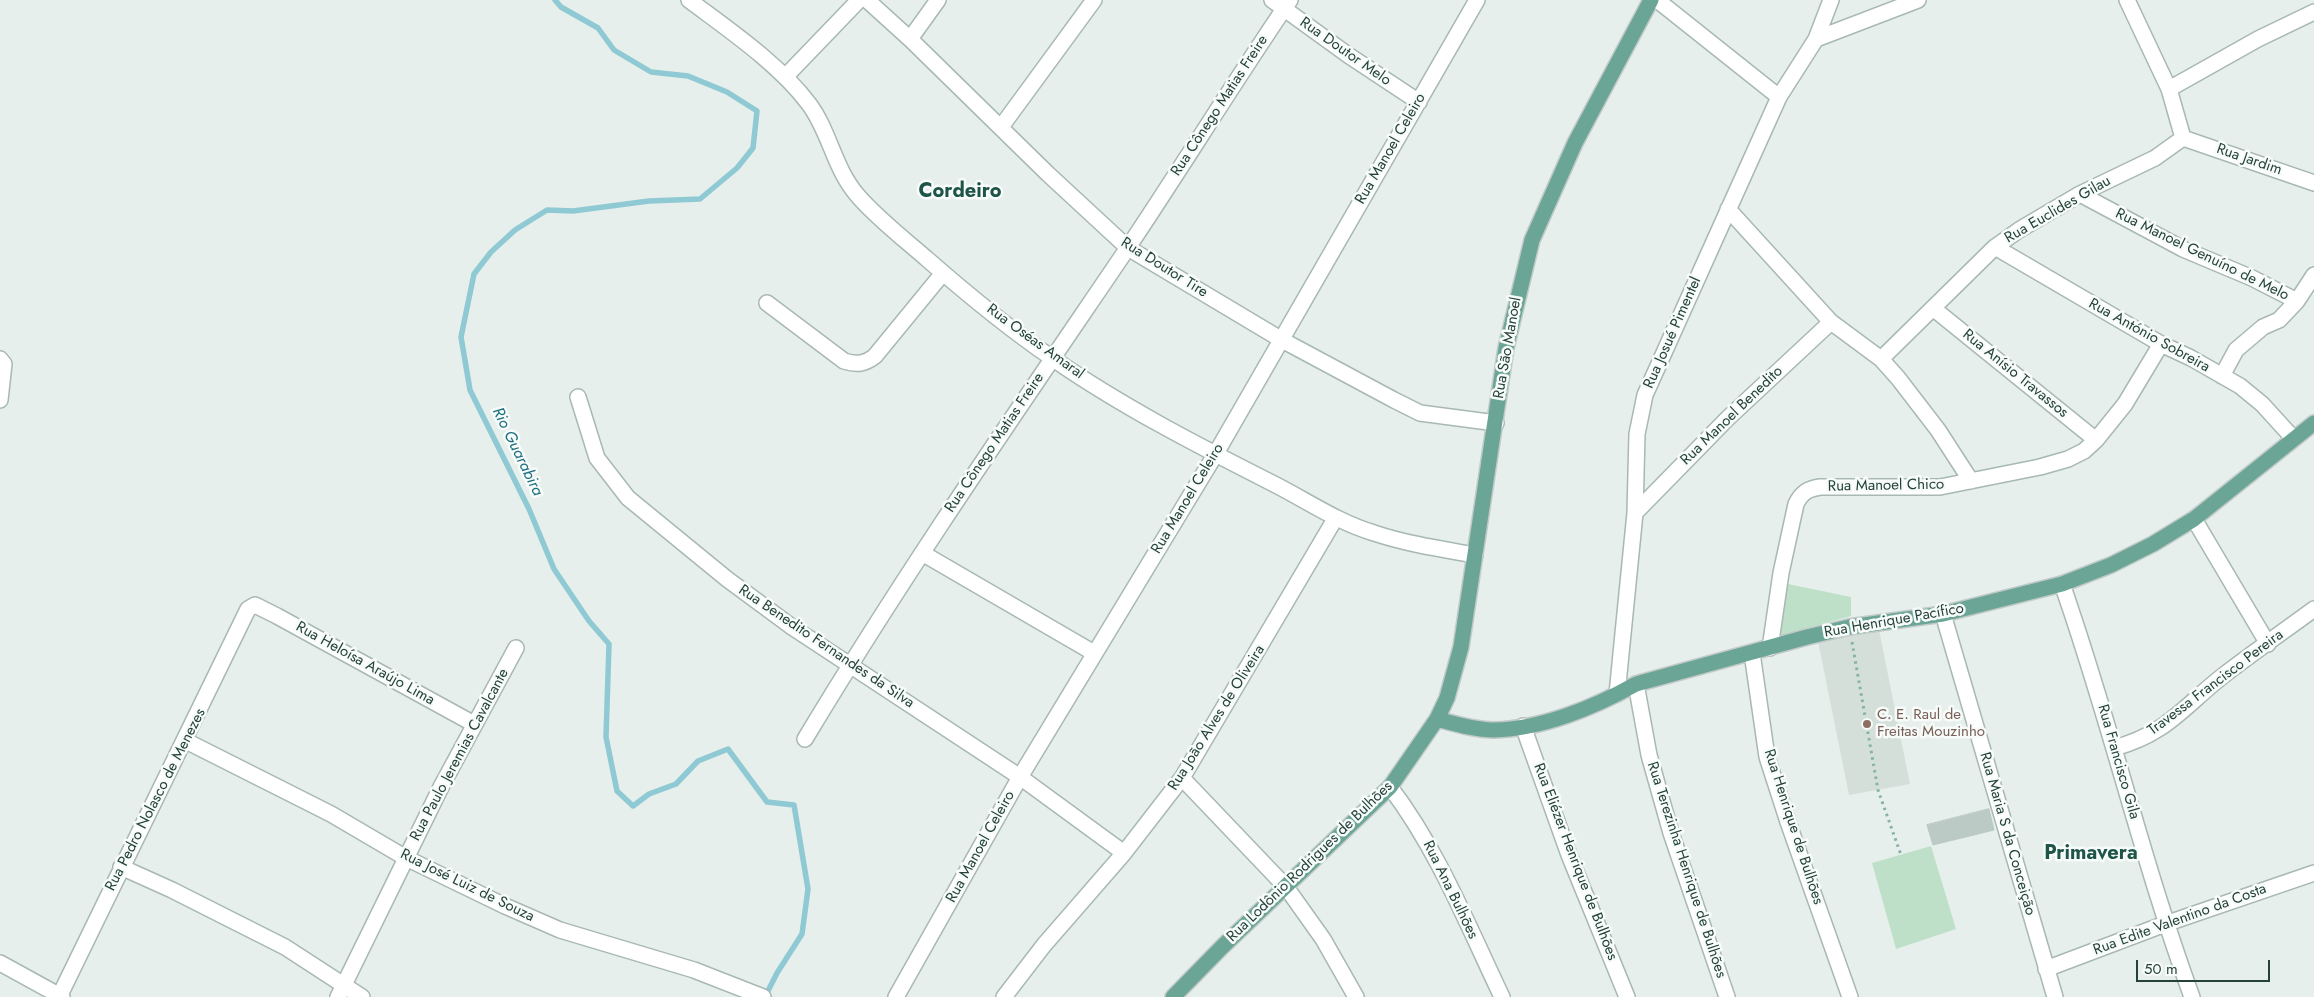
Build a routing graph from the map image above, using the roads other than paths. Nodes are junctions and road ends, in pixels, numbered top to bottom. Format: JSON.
{"nodes":[{"id":1,"x":689,"y":0,"type":"edge"},
{"id":2,"x":859,"y":0,"type":"edge"},
{"id":3,"x":867,"y":0,"type":"edge"},
{"id":4,"x":938,"y":0,"type":"edge"},
{"id":5,"x":1094,"y":0,"type":"edge"},
{"id":6,"x":1477,"y":0,"type":"edge"},
{"id":7,"x":1651,"y":0,"type":"edge"},
{"id":8,"x":1657,"y":0,"type":"edge"},
{"id":9,"x":1831,"y":0,"type":"edge"},
{"id":10,"x":1918,"y":0,"type":"edge"},
{"id":11,"x":2127,"y":0,"type":"edge"},
{"id":12,"x":1282,"y":3,"type":"edge"},
{"id":13,"x":2314,"y":12,"type":"edge"},
{"id":14,"x":910,"y":39,"type":"junction"},
{"id":15,"x":1816,"y":39,"type":"junction"},
{"id":16,"x":785,"y":77,"type":"junction"},
{"id":17,"x":2169,"y":89,"type":"junction"},
{"id":18,"x":1779,"y":97,"type":"junction"},
{"id":19,"x":1419,"y":102,"type":"junction"},
{"id":20,"x":1001,"y":128,"type":"junction"},
{"id":21,"x":2183,"y":138,"type":"junction"},
{"id":22,"x":2314,"y":183,"type":"edge"},
{"id":23,"x":2080,"y":194,"type":"junction"},
{"id":24,"x":1728,"y":209,"type":"junction"},
{"id":25,"x":1995,"y":247,"type":"junction"},
{"id":26,"x":1128,"y":248,"type":"junction"},
{"id":27,"x":943,"y":273,"type":"junction"},
{"id":28,"x":2314,"y":275,"type":"edge"},
{"id":29,"x":2297,"y":301,"type":"junction"},
{"id":30,"x":767,"y":303,"type":"dead end"},
{"id":31,"x":1934,"y":309,"type":"junction"},
{"id":32,"x":1831,"y":322,"type":"junction"},
{"id":33,"x":1282,"y":340,"type":"junction"},
{"id":34,"x":2161,"y":344,"type":"junction"},
{"id":35,"x":1052,"y":358,"type":"junction"},
{"id":36,"x":0,"y":359,"type":"edge"},
{"id":37,"x":1881,"y":359,"type":"junction"},
{"id":38,"x":2222,"y":376,"type":"junction"},
{"id":39,"x":578,"y":398,"type":"dead end"},
{"id":40,"x":0,"y":400,"type":"edge"},
{"id":41,"x":1496,"y":423,"type":"junction"},
{"id":42,"x":2314,"y":423,"type":"edge"},
{"id":43,"x":2293,"y":438,"type":"junction"},
{"id":44,"x":2096,"y":440,"type":"junction"},
{"id":45,"x":1215,"y":455,"type":"junction"},
{"id":46,"x":1971,"y":481,"type":"junction"},
{"id":47,"x":1635,"y":513,"type":"junction"},
{"id":48,"x":2194,"y":518,"type":"junction"},
{"id":49,"x":1335,"y":519,"type":"junction"},
{"id":50,"x":922,"y":553,"type":"junction"},
{"id":51,"x":1476,"y":555,"type":"junction"},
{"id":52,"x":2062,"y":584,"type":"junction"},
{"id":53,"x":255,"y":605,"type":"joint"},
{"id":54,"x":2314,"y":609,"type":"edge"},
{"id":55,"x":1943,"y":614,"type":"junction"},
{"id":56,"x":2268,"y":644,"type":"junction"},
{"id":57,"x":516,"y":648,"type":"dead end"},
{"id":58,"x":1770,"y":648,"type":"junction"},
{"id":59,"x":1094,"y":653,"type":"junction"},
{"id":60,"x":1752,"y":653,"type":"junction"},
{"id":61,"x":849,"y":666,"type":"junction"},
{"id":62,"x":1636,"y":684,"type":"junction"},
{"id":63,"x":1617,"y":694,"type":"junction"},
{"id":64,"x":1437,"y":719,"type":"junction"},
{"id":65,"x":474,"y":724,"type":"junction"},
{"id":66,"x":1524,"y":726,"type":"junction"},
{"id":67,"x":805,"y":739,"type":"dead end"},
{"id":68,"x":186,"y":741,"type":"junction"},
{"id":69,"x":2114,"y":748,"type":"junction"},
{"id":70,"x":1020,"y":777,"type":"junction"},
{"id":71,"x":1182,"y":778,"type":"junction"},
{"id":72,"x":1390,"y":787,"type":"junction"},
{"id":73,"x":1124,"y":853,"type":"junction"},
{"id":74,"x":406,"y":858,"type":"junction"},
{"id":75,"x":121,"y":867,"type":"junction"},
{"id":76,"x":2314,"y":873,"type":"edge"},
{"id":77,"x":1286,"y":887,"type":"junction"},
{"id":78,"x":2165,"y":924,"type":"junction"},
{"id":79,"x":0,"y":963,"type":"edge"},
{"id":80,"x":2046,"y":969,"type":"junction"},
{"id":81,"x":340,"y":991,"type":"edge"},
{"id":82,"x":60,"y":997,"type":"edge"},
{"id":83,"x":362,"y":997,"type":"edge"},
{"id":84,"x":763,"y":997,"type":"edge"},
{"id":85,"x":896,"y":997,"type":"edge"},
{"id":86,"x":1004,"y":997,"type":"edge"},
{"id":87,"x":1173,"y":997,"type":"edge"},
{"id":88,"x":1356,"y":997,"type":"edge"},
{"id":89,"x":1502,"y":997,"type":"edge"},
{"id":90,"x":1627,"y":997,"type":"edge"},
{"id":91,"x":1727,"y":997,"type":"edge"},
{"id":92,"x":1850,"y":997,"type":"edge"},
{"id":93,"x":2055,"y":997,"type":"edge"},
{"id":94,"x":2192,"y":997,"type":"edge"}],
"edges":[{"from":1,"to":16,"type":"street","name":"Rua Oséas Amaral"},
{"from":2,"to":16,"type":"street"},
{"from":3,"to":14,"type":"street","name":"Rua Doutor Tire"},
{"from":4,"to":14,"type":"street"},
{"from":5,"to":20,"type":"street"},
{"from":6,"to":19,"type":"street","name":"Rua Manoel Celeiro"},
{"from":7,"to":41,"type":"main road","name":"Rua São Manoel"},
{"from":8,"to":18,"type":"street"},
{"from":9,"to":15,"type":"street","name":"Rua Josué Pimentel"},
{"from":10,"to":15,"type":"street"},
{"from":11,"to":17,"type":"street"},
{"from":12,"to":19,"type":"street","name":"Rua Doutor Melo"},
{"from":12,"to":26,"type":"street","name":"Rua Cônego Matias Freire"},
{"from":13,"to":17,"type":"street"},
{"from":14,"to":20,"type":"street","name":"Rua Doutor Tire"},
{"from":15,"to":18,"type":"street","name":"Rua Josué Pimentel"},
{"from":16,"to":27,"type":"street","name":"Rua Oséas Amaral"},
{"from":17,"to":21,"type":"street"},
{"from":18,"to":24,"type":"street","name":"Rua Josué Pimentel"},
{"from":19,"to":33,"type":"street","name":"Rua Manoel Celeiro"},
{"from":20,"to":26,"type":"street","name":"Rua Doutor Tire"},
{"from":21,"to":22,"type":"street","name":"Rua Jardim"},
{"from":21,"to":23,"type":"street","name":"Rua Euclides Gilau"},
{"from":23,"to":25,"type":"street","name":"Rua Euclides Gilau"},
{"from":23,"to":29,"type":"street","name":"Rua Manoel Genuíno de Melo"},
{"from":24,"to":32,"type":"street"},
{"from":24,"to":47,"type":"street","name":"Rua Josué Pimentel"},
{"from":25,"to":31,"type":"street","name":"Rua Euclides Gilau"},
{"from":25,"to":34,"type":"street","name":"Rua António Sobreira"},
{"from":26,"to":33,"type":"street","name":"Rua Doutor Tire"},
{"from":26,"to":35,"type":"street","name":"Rua Cônego Matias Freire"},
{"from":27,"to":30,"type":"street"},
{"from":27,"to":35,"type":"street","name":"Rua Oséas Amaral"},
{"from":28,"to":29,"type":"street"},
{"from":29,"to":38,"type":"street"},
{"from":31,"to":37,"type":"street","name":"Rua Euclides Gilau"},
{"from":31,"to":44,"type":"street","name":"Rua Anísio Travassos"},
{"from":32,"to":37,"type":"street"},
{"from":32,"to":47,"type":"street","name":"Rua Manoel Benedito"},
{"from":33,"to":41,"type":"street","name":"Rua Doutor Tire"},
{"from":33,"to":45,"type":"street","name":"Rua Manoel Celeiro"},
{"from":34,"to":38,"type":"street","name":"Rua António Sobreira"},
{"from":34,"to":44,"type":"street","name":"Rua Manoel Chico"},
{"from":35,"to":45,"type":"street","name":"Rua Oséas Amaral"},
{"from":35,"to":50,"type":"street","name":"Rua Cônego Matias Freire"},
{"from":36,"to":40,"type":"street"},
{"from":37,"to":46,"type":"street"},
{"from":38,"to":43,"type":"street","name":"Rua António Sobreira"},
{"from":39,"to":61,"type":"street","name":"Rua Benedito Fernandes da Silva"},
{"from":41,"to":51,"type":"main road","name":"Rua São Manoel"},
{"from":42,"to":43,"type":"main road","name":"Rua Henrique Pacífico"},
{"from":43,"to":48,"type":"main road","name":"Rua Henrique Pacífico"},
{"from":44,"to":46,"type":"street","name":"Rua Manoel Chico"},
{"from":45,"to":49,"type":"street","name":"Rua Oséas Amaral"},
{"from":45,"to":59,"type":"street","name":"Rua Manoel Celeiro"},
{"from":46,"to":58,"type":"street","name":"Rua Manoel Chico"},
{"from":47,"to":63,"type":"street","name":"Rua Josué Pimentel"},
{"from":48,"to":52,"type":"main road","name":"Rua Henrique Pacífico"},
{"from":48,"to":56,"type":"street"},
{"from":49,"to":51,"type":"street","name":"Rua Oséas Amaral"},
{"from":49,"to":71,"type":"street","name":"Rua João Alves de Oliveira"},
{"from":50,"to":59,"type":"street"},
{"from":50,"to":61,"type":"street","name":"Rua Cônego Matias Freire"},
{"from":51,"to":64,"type":"main road","name":"Rua São Manoel"},
{"from":52,"to":55,"type":"main road","name":"Rua Henrique Pacífico"},
{"from":52,"to":69,"type":"street","name":"Rua Francisco Gila"},
{"from":53,"to":65,"type":"street","name":"Rua Heloísa Araújo Lima"},
{"from":53,"to":68,"type":"street","name":"Rua Pedro Nolasco de Menezes"},
{"from":54,"to":56,"type":"street","name":"Travessa Francisco Pereira"},
{"from":55,"to":58,"type":"main road","name":"Rua Henrique Pacífico"},
{"from":55,"to":80,"type":"street","name":"Rua Maria S da Conceição"},
{"from":56,"to":69,"type":"street","name":"Travessa Francisco Pereira"},
{"from":57,"to":65,"type":"street","name":"Rua Paulo Jeremias Cavalcante"},
{"from":58,"to":60,"type":"main road","name":"Rua Henrique Pacífico"},
{"from":59,"to":70,"type":"street","name":"Rua Manoel Celeiro"},
{"from":60,"to":62,"type":"main road","name":"Rua Henrique Pacífico"},
{"from":60,"to":92,"type":"street","name":"Rua Henrique de Bulhões"},
{"from":61,"to":67,"type":"street","name":"Rua Cônego Matias Freire"},
{"from":61,"to":70,"type":"street","name":"Rua Benedito Fernandes da Silva"},
{"from":62,"to":63,"type":"main road","name":"Rua Henrique Pacífico"},
{"from":62,"to":91,"type":"street","name":"Rua Terezinha Henrique de Bulhões"},
{"from":63,"to":66,"type":"main road","name":"Rua Henrique Pacífico"},
{"from":64,"to":66,"type":"main road","name":"Rua Henrique Pacífico"},
{"from":64,"to":72,"type":"main road","name":"Rua Lodônio Rodrigues de Bulhões"},
{"from":65,"to":74,"type":"street","name":"Rua Paulo Jeremias Cavalcante"},
{"from":66,"to":90,"type":"street","name":"Rua Eliézer Henrique de Bulhões"},
{"from":68,"to":74,"type":"street","name":"Rua José Luiz de Souza"},
{"from":68,"to":75,"type":"street","name":"Rua Pedro Nolasco de Menezes"},
{"from":69,"to":78,"type":"street","name":"Rua Francisco Gila"},
{"from":70,"to":73,"type":"street","name":"Rua Benedito Fernandes da Silva"},
{"from":70,"to":85,"type":"street","name":"Rua Manoel Celeiro"},
{"from":71,"to":73,"type":"street","name":"Rua João Alves de Oliveira"},
{"from":71,"to":77,"type":"street"},
{"from":72,"to":77,"type":"main road","name":"Rua Lodônio Rodrigues de Bulhões"},
{"from":72,"to":89,"type":"street","name":"Rua Ana Bulhões"},
{"from":73,"to":86,"type":"street","name":"Rua João Alves de Oliveira"},
{"from":74,"to":81,"type":"street","name":"Rua Paulo Jeremias Cavalcante"},
{"from":74,"to":84,"type":"street","name":"Rua José Luiz de Souza"},
{"from":75,"to":81,"type":"street"},
{"from":75,"to":82,"type":"street","name":"Rua Pedro Nolasco de Menezes"},
{"from":76,"to":78,"type":"street","name":"Rua Edite Valentino da Costa"},
{"from":77,"to":87,"type":"main road","name":"Rua Lodônio Rodrigues de Bulhões"},
{"from":77,"to":88,"type":"street"},
{"from":78,"to":80,"type":"street","name":"Rua Edite Valentino da Costa"},
{"from":78,"to":94,"type":"street","name":"Rua Francisco Gila"},
{"from":79,"to":82,"type":"street"},
{"from":80,"to":93,"type":"street","name":"Rua Maria S da Conceição"},
{"from":81,"to":83,"type":"street"}]}
